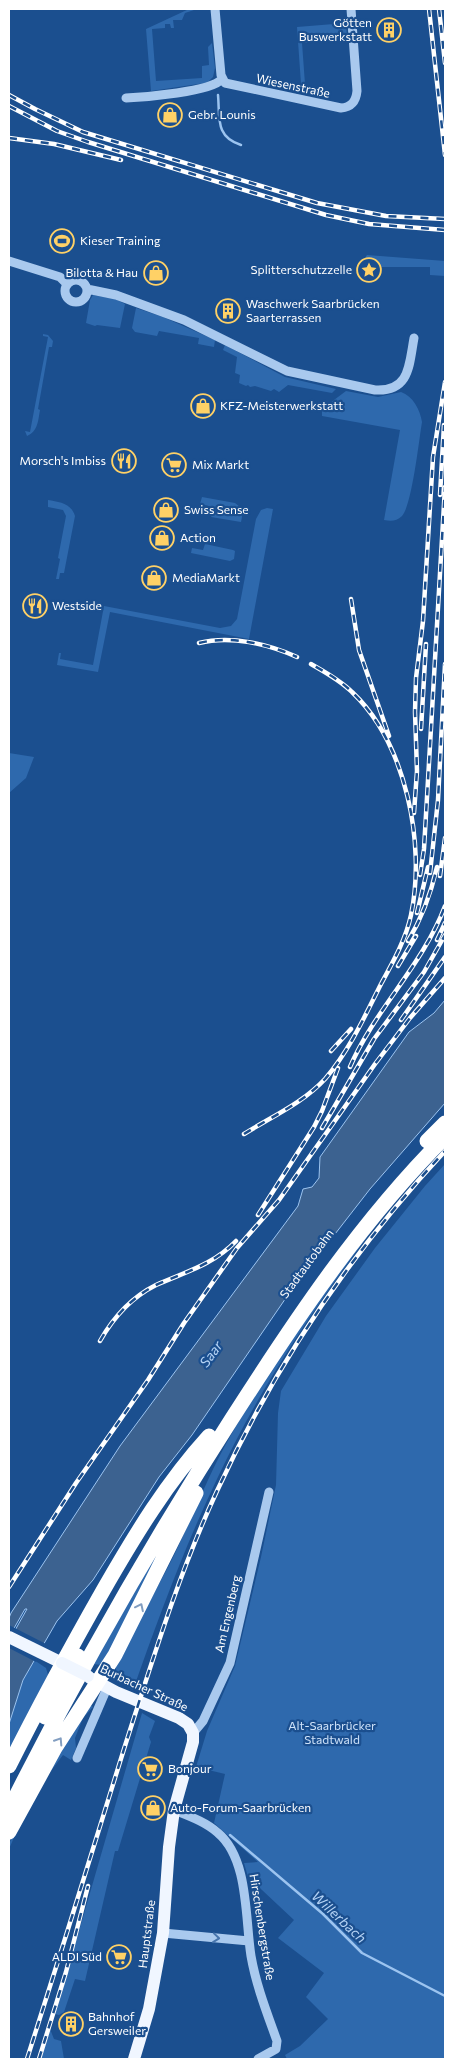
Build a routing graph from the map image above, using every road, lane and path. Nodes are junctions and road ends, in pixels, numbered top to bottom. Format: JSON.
{"nodes":[{"id":1,"x":216,"y":9,"type":"edge"},
{"id":2,"x":351,"y":9,"type":"edge"},
{"id":3,"x":222,"y":79,"type":"junction"},
{"id":4,"x":126,"y":98,"type":"dead end"},
{"id":5,"x":9,"y":261,"type":"edge"},
{"id":6,"x":67,"y":284,"type":"junction"},
{"id":7,"x":87,"y":289,"type":"junction"},
{"id":8,"x":414,"y":338,"type":"dead end"},
{"id":9,"x":445,"y":1123,"type":"edge"},
{"id":10,"x":445,"y":1136,"type":"edge"},
{"id":11,"x":213,"y":1439,"type":"junction"},
{"id":12,"x":269,"y":1492,"type":"dead end"},
{"id":13,"x":9,"y":1636,"type":"edge"},
{"id":14,"x":62,"y":1663,"type":"junction"},
{"id":15,"x":98,"y":1682,"type":"junction"},
{"id":16,"x":192,"y":1733,"type":"junction"},
{"id":17,"x":77,"y":1758,"type":"dead end"},
{"id":18,"x":9,"y":1766,"type":"edge"},
{"id":19,"x":9,"y":1788,"type":"edge"},
{"id":20,"x":9,"y":1810,"type":"edge"},
{"id":21,"x":174,"y":1810,"type":"junction"},
{"id":22,"x":9,"y":1832,"type":"edge"},
{"id":23,"x":163,"y":1933,"type":"junction"},
{"id":24,"x":249,"y":1941,"type":"junction"},
{"id":25,"x":134,"y":2059,"type":"edge"},
{"id":26,"x":258,"y":2059,"type":"edge"}],
"edges":[{"from":1,"to":3,"type":"street"},
{"from":2,"to":3,"type":"street","name":"Wiesenstraße"},
{"from":3,"to":4,"type":"street"},
{"from":5,"to":6,"type":"street"},
{"from":6,"to":7,"type":"street"},
{"from":6,"to":7,"type":"street"},
{"from":7,"to":8,"type":"street"},
{"from":9,"to":11,"type":"highway","name":"Stadtautobahn"},
{"from":10,"to":11,"type":"highway","name":"Stadtautobahn"},
{"from":11,"to":14,"type":"highway"},
{"from":15,"to":11,"type":"highway","one_way":true},
{"from":11,"to":19,"type":"highway"},
{"from":11,"to":20,"type":"highway"},
{"from":12,"to":16,"type":"street","name":"Am Engenberg"},
{"from":13,"to":14,"type":"main road","name":"Burbacher Straße"},
{"from":14,"to":15,"type":"main road","name":"Burbacher Straße","bridge":true},
{"from":14,"to":18,"type":"highway"},
{"from":15,"to":16,"type":"main road","name":"Burbacher Straße"},
{"from":15,"to":17,"type":"street"},
{"from":22,"to":15,"type":"highway","one_way":true},
{"from":16,"to":21,"type":"main road"},
{"from":21,"to":23,"type":"main road","name":"Hauptstraße"},
{"from":21,"to":24,"type":"street","name":"Hirschenbergstraße"},
{"from":23,"to":24,"type":"street","one_way":true},
{"from":23,"to":25,"type":"main road","name":"Hauptstraße"},
{"from":24,"to":26,"type":"street","name":"Hirschenbergstraße"}]}
